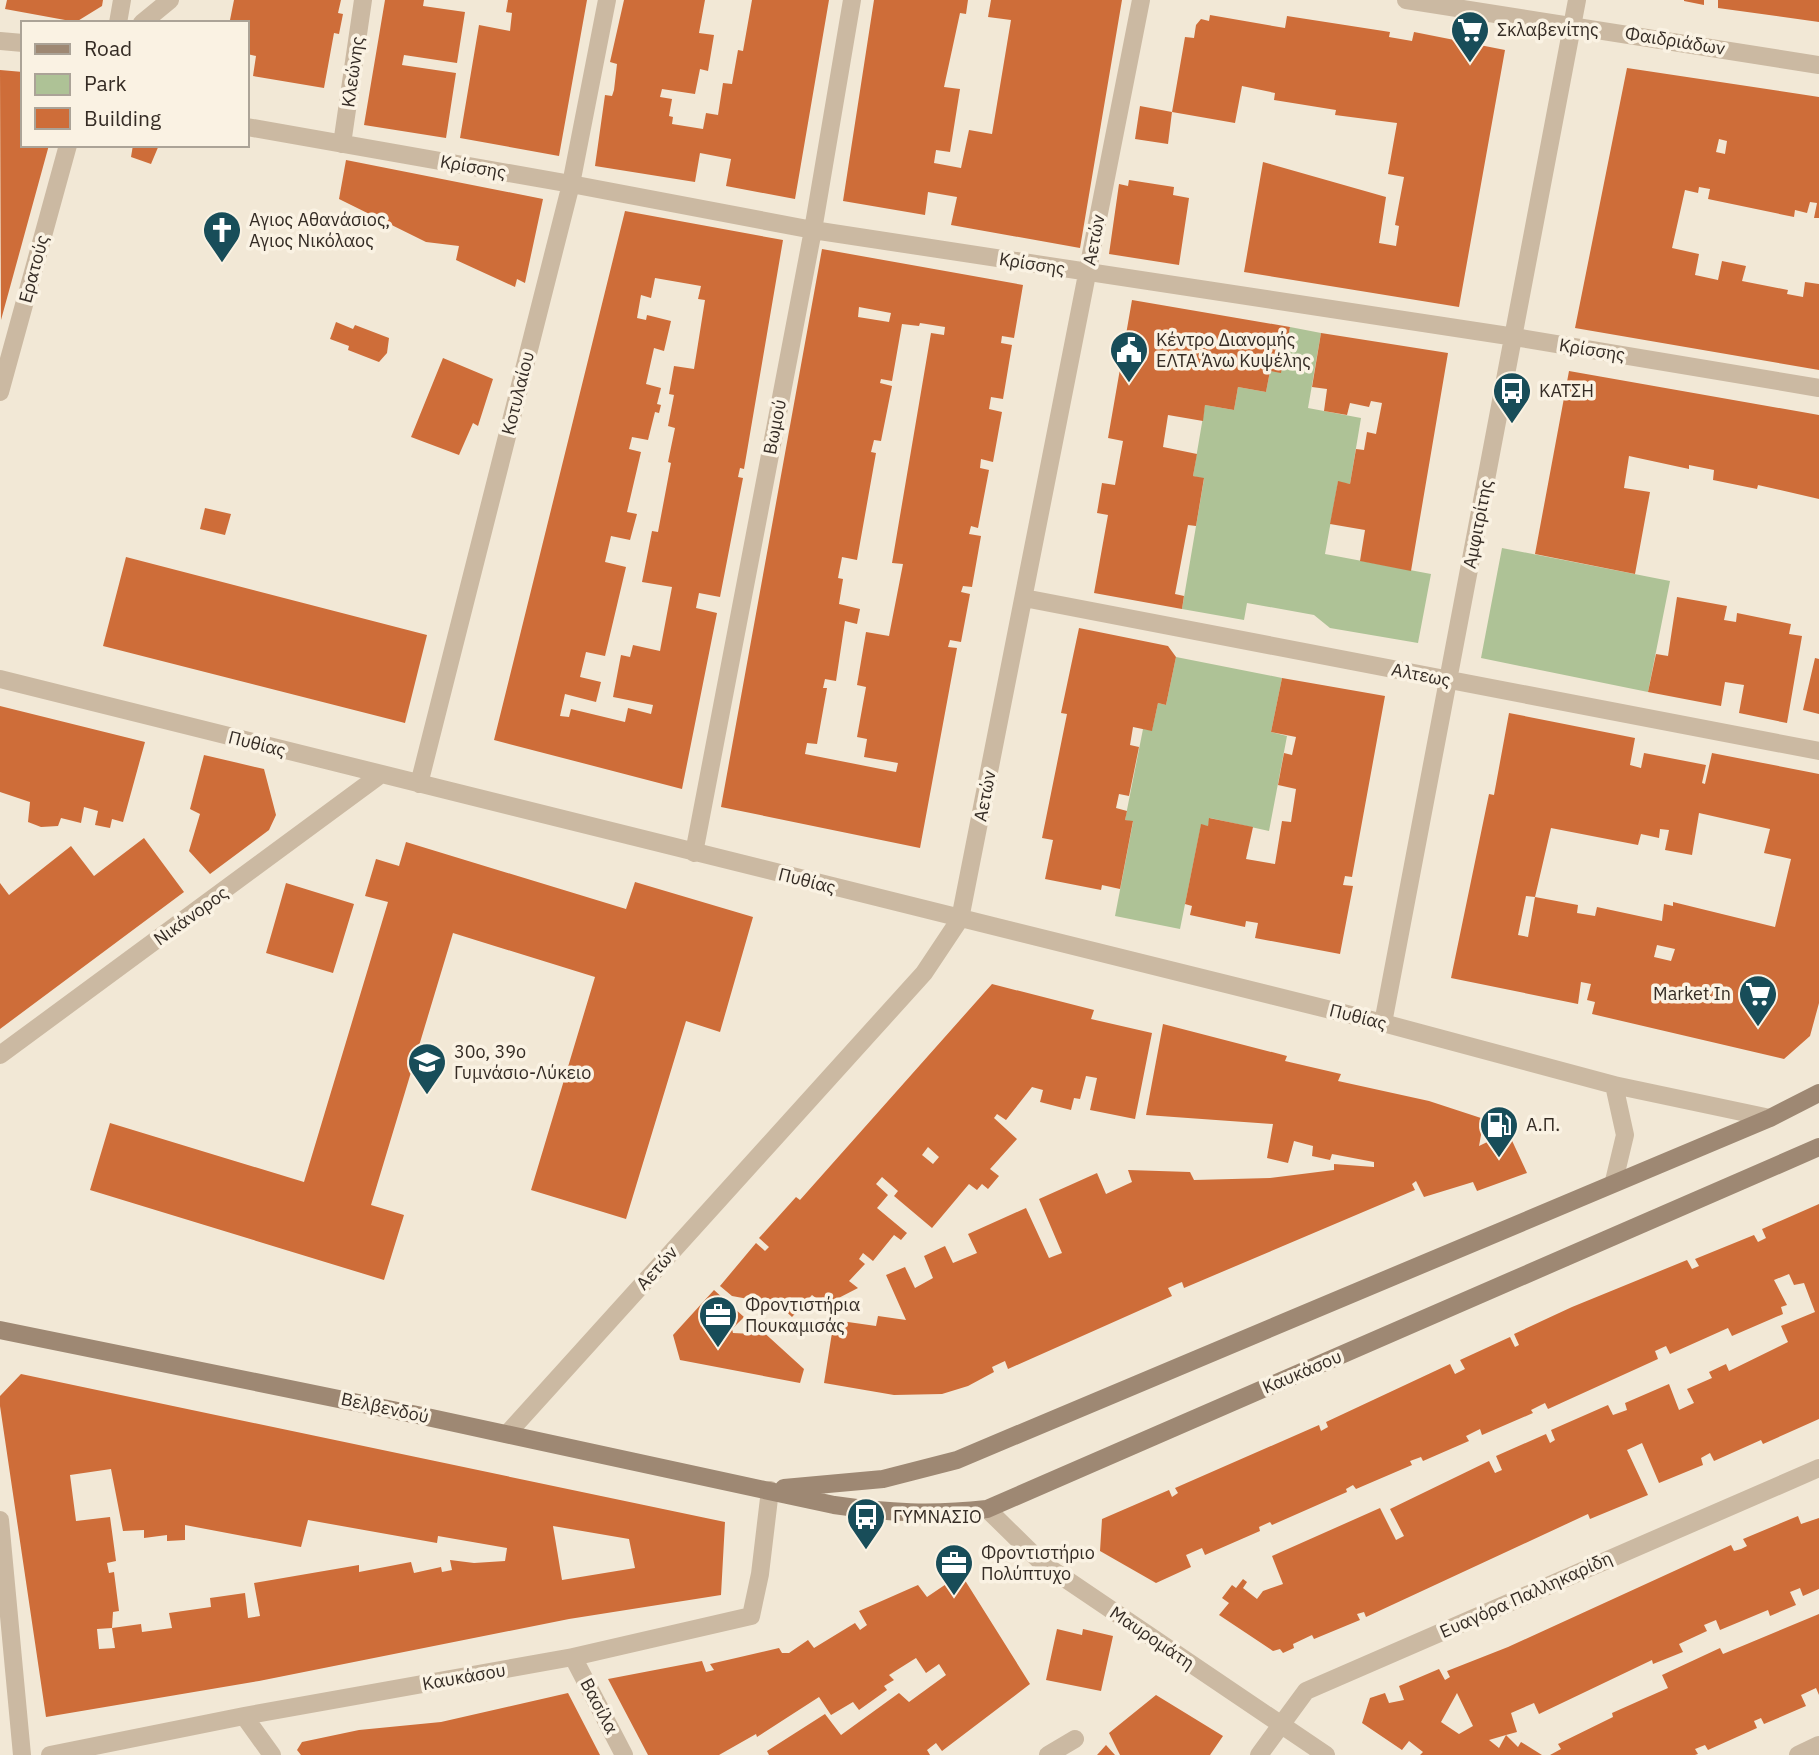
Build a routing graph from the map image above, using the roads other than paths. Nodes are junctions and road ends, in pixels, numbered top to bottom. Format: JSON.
{"nodes":[{"id":1,"x":122,"y":0,"type":"edge"},
{"id":2,"x":170,"y":0,"type":"edge"},
{"id":3,"x":363,"y":0,"type":"edge"},
{"id":4,"x":607,"y":0,"type":"edge"},
{"id":5,"x":852,"y":0,"type":"edge"},
{"id":6,"x":1141,"y":0,"type":"edge"},
{"id":7,"x":1406,"y":0,"type":"edge"},
{"id":8,"x":1577,"y":0,"type":"edge"},
{"id":9,"x":118,"y":21,"type":"edge"},
{"id":10,"x":144,"y":21,"type":"edge"},
{"id":11,"x":1574,"y":24,"type":"junction"},
{"id":12,"x":0,"y":41,"type":"edge"},
{"id":13,"x":21,"y":43,"type":"edge"},
{"id":14,"x":1819,"y":65,"type":"edge"},
{"id":15,"x":248,"y":127,"type":"edge"},
{"id":16,"x":342,"y":144,"type":"junction"},
{"id":17,"x":67,"y":147,"type":"edge"},
{"id":18,"x":570,"y":184,"type":"junction"},
{"id":19,"x":813,"y":230,"type":"junction"},
{"id":20,"x":1087,"y":272,"type":"junction"},
{"id":21,"x":1515,"y":337,"type":"junction"},
{"id":22,"x":1819,"y":388,"type":"edge"},
{"id":23,"x":0,"y":392,"type":"edge"},
{"id":24,"x":1024,"y":598,"type":"junction"},
{"id":25,"x":0,"y":679,"type":"edge"},
{"id":26,"x":1449,"y":680,"type":"junction"},
{"id":27,"x":1819,"y":751,"type":"edge"},
{"id":28,"x":380,"y":775,"type":"junction"},
{"id":29,"x":419,"y":784,"type":"junction"},
{"id":30,"x":694,"y":853,"type":"junction"},
{"id":31,"x":960,"y":919,"type":"junction"},
{"id":32,"x":1383,"y":1023,"type":"junction"},
{"id":33,"x":0,"y":1055,"type":"edge"},
{"id":34,"x":1614,"y":1085,"type":"junction"},
{"id":35,"x":1819,"y":1093,"type":"edge"},
{"id":36,"x":1770,"y":1118,"type":"junction"},
{"id":37,"x":1819,"y":1147,"type":"edge"},
{"id":38,"x":1614,"y":1181,"type":"junction"},
{"id":39,"x":0,"y":1330,"type":"edge"},
{"id":40,"x":507,"y":1434,"type":"junction"},
{"id":41,"x":1819,"y":1468,"type":"edge"},
{"id":42,"x":770,"y":1490,"type":"junction"},
{"id":43,"x":987,"y":1509,"type":"junction"},
{"id":44,"x":0,"y":1520,"type":"edge"},
{"id":45,"x":573,"y":1657,"type":"junction"},
{"id":46,"x":244,"y":1716,"type":"junction"},
{"id":47,"x":1280,"y":1724,"type":"junction"},
{"id":48,"x":1075,"y":1739,"type":"dead end"},
{"id":49,"x":1819,"y":1745,"type":"edge"},
{"id":50,"x":22,"y":1755,"type":"edge"},
{"id":51,"x":50,"y":1755,"type":"edge"},
{"id":52,"x":272,"y":1755,"type":"edge"},
{"id":53,"x":624,"y":1755,"type":"edge"},
{"id":54,"x":1048,"y":1755,"type":"edge"},
{"id":55,"x":1259,"y":1755,"type":"edge"},
{"id":56,"x":1326,"y":1755,"type":"edge"},
{"id":57,"x":1798,"y":1755,"type":"edge"}],
"edges":[{"from":1,"to":9,"type":"street"},
{"from":2,"to":10,"type":"street"},
{"from":3,"to":16,"type":"street","name":"Κλεώνης"},
{"from":4,"to":18,"type":"street","name":"Κοτυλαίου"},
{"from":5,"to":19,"type":"street","name":"Βωμού"},
{"from":6,"to":20,"type":"street","name":"Αετών"},
{"from":7,"to":11,"type":"street","name":"Φαιδριάδων"},
{"from":8,"to":11,"type":"street","name":"Αμφιτρίτης"},
{"from":11,"to":14,"type":"street","name":"Φαιδριάδων"},
{"from":11,"to":21,"type":"street","name":"Αμφιτρίτης"},
{"from":12,"to":13,"type":"street"},
{"from":15,"to":16,"type":"street","name":"Κρίσσης"},
{"from":16,"to":18,"type":"street","name":"Κρίσσης"},
{"from":17,"to":23,"type":"street","name":"Ερατούς"},
{"from":18,"to":19,"type":"street","name":"Κρίσσης"},
{"from":18,"to":29,"type":"street","name":"Κοτυλαίου"},
{"from":19,"to":20,"type":"street","name":"Κρίσσης"},
{"from":19,"to":30,"type":"street","name":"Βωμού"},
{"from":20,"to":21,"type":"street","name":"Κρίσσης"},
{"from":20,"to":24,"type":"street","name":"Αετών"},
{"from":21,"to":22,"type":"street","name":"Κρίσσης"},
{"from":21,"to":26,"type":"street","name":"Αμφιτρίτης"},
{"from":24,"to":26,"type":"street","name":"Αλτεως"},
{"from":24,"to":31,"type":"street","name":"Αετών"},
{"from":25,"to":28,"type":"street","name":"Πυθίας"},
{"from":26,"to":27,"type":"street","name":"Αλτεως"},
{"from":26,"to":32,"type":"street","name":"Αμφιτρίτης"},
{"from":28,"to":29,"type":"street","name":"Πυθίας"},
{"from":28,"to":33,"type":"street","name":"Νικάνορος"},
{"from":29,"to":30,"type":"street","name":"Πυθίας"},
{"from":30,"to":31,"type":"street","name":"Πυθίας"},
{"from":31,"to":32,"type":"street","name":"Πυθίας"},
{"from":31,"to":40,"type":"street","name":"Αετών"},
{"from":32,"to":34,"type":"street","name":"Πυθίας"},
{"from":34,"to":36,"type":"street","name":"Πυθίας"},
{"from":34,"to":38,"type":"street"},
{"from":35,"to":36,"type":"street"},
{"from":36,"to":38,"type":"street"},
{"from":37,"to":43,"type":"street","name":"Καυκάσου"},
{"from":38,"to":42,"type":"street"},
{"from":39,"to":40,"type":"street","name":"Βελβενδού"},
{"from":40,"to":42,"type":"street","name":"Βελβενδού"},
{"from":41,"to":47,"type":"street","name":"Ευαγόρα Παλληκαρίδη"},
{"from":42,"to":43,"type":"street","name":"Καυκάσου"},
{"from":42,"to":45,"type":"street","name":"Καυκάσου"},
{"from":43,"to":47,"type":"street","name":"Μαυρομάτη"},
{"from":44,"to":50,"type":"street"},
{"from":45,"to":46,"type":"street","name":"Καυκάσου"},
{"from":45,"to":53,"type":"street","name":"Βασίλα"},
{"from":46,"to":51,"type":"street","name":"Καυκάσου"},
{"from":46,"to":52,"type":"street"},
{"from":47,"to":55,"type":"street","name":"Ευαγόρα Παλληκαρίδη"},
{"from":47,"to":56,"type":"street","name":"Μαυρομάτη"},
{"from":48,"to":54,"type":"street"},
{"from":49,"to":57,"type":"street"}]}
